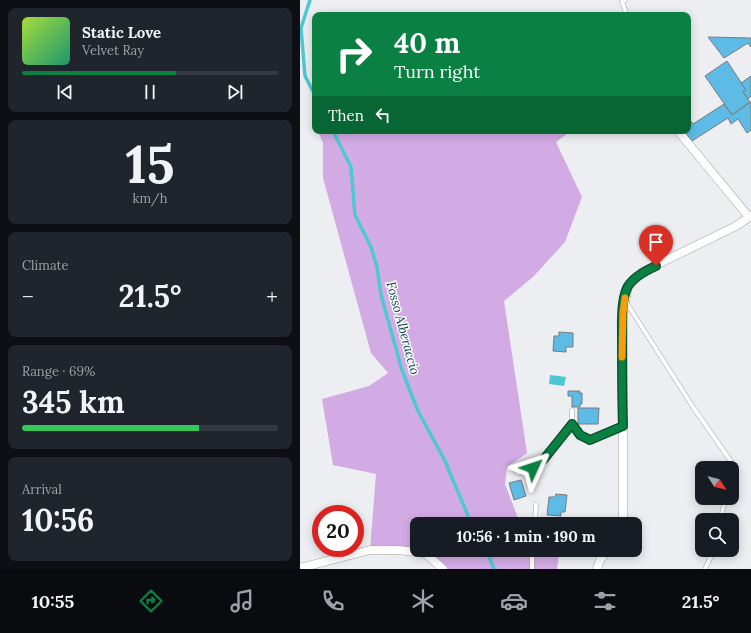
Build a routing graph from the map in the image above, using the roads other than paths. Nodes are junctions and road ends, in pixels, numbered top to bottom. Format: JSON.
{"nodes":[{"id":1,"x":623,"y":1,"type":"edge"},
{"id":2,"x":625,"y":12,"type":"edge"},
{"id":3,"x":681,"y":134,"type":"edge"},
{"id":4,"x":750,"y":216,"type":"edge"},
{"id":5,"x":624,"y":300,"type":"junction"},
{"id":6,"x":572,"y":410,"type":"dead end"},
{"id":7,"x":572,"y":424,"type":"junction"},
{"id":8,"x":623,"y":426,"type":"junction"},
{"id":9,"x":730,"y":461,"type":"edge"},
{"id":10,"x":517,"y":473,"type":"dead end"},
{"id":11,"x":536,"y":504,"type":"dead end"},
{"id":12,"x":535,"y":517,"type":"edge"},
{"id":13,"x":623,"y":517,"type":"edge"},
{"id":14,"x":532,"y":557,"type":"edge"},
{"id":15,"x":602,"y":557,"type":"edge"},
{"id":16,"x":711,"y":557,"type":"edge"},
{"id":17,"x":300,"y":568,"type":"edge"},
{"id":18,"x":443,"y":569,"type":"edge"},
{"id":19,"x":532,"y":569,"type":"edge"},
{"id":20,"x":597,"y":569,"type":"edge"},
{"id":21,"x":705,"y":569,"type":"edge"}],
"edges":[{"from":1,"to":2,"type":"lane"},
{"from":3,"to":4,"type":"street"},
{"from":4,"to":5,"type":"street"},
{"from":5,"to":8,"type":"street"},
{"from":5,"to":9,"type":"lane"},
{"from":6,"to":7,"type":"lane"},
{"from":7,"to":8,"type":"lane"},
{"from":7,"to":10,"type":"lane"},
{"from":8,"to":13,"type":"street"},
{"from":11,"to":12,"type":"lane"},
{"from":14,"to":19,"type":"lane"},
{"from":15,"to":20,"type":"street"},
{"from":16,"to":21,"type":"lane"},
{"from":17,"to":18,"type":"street"}]}
